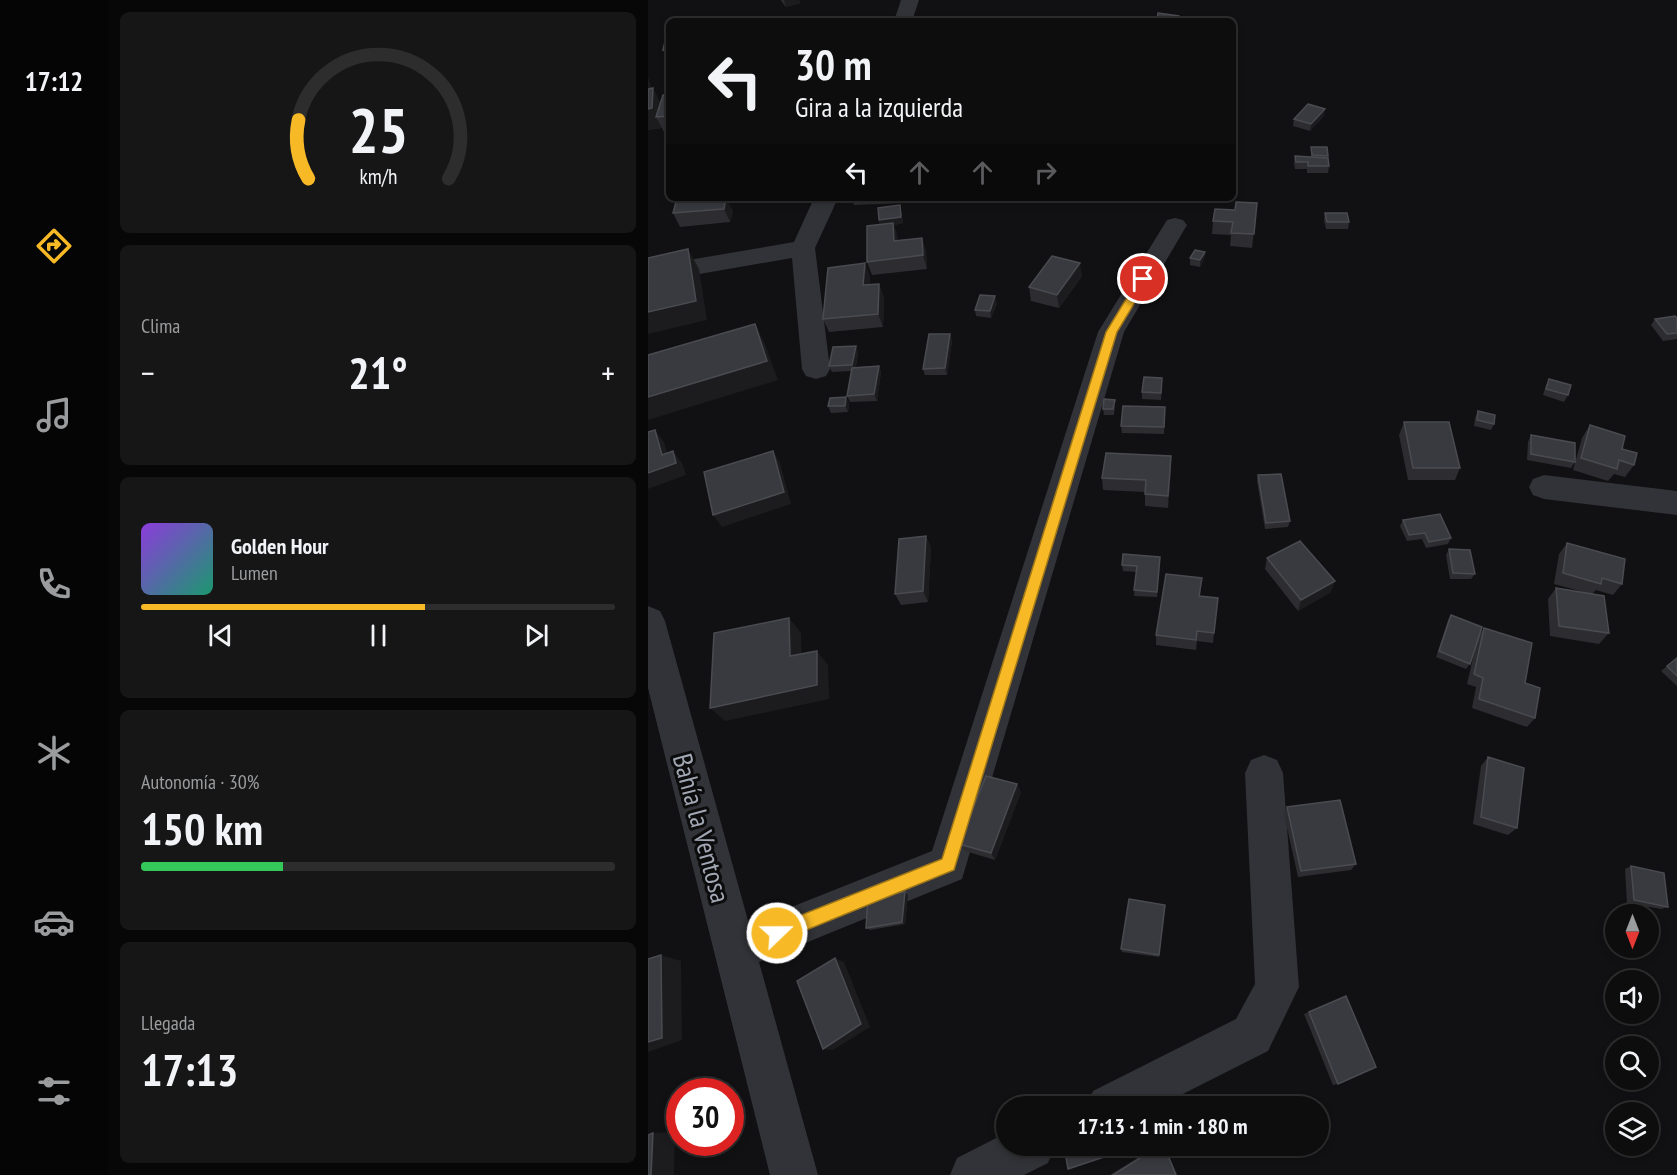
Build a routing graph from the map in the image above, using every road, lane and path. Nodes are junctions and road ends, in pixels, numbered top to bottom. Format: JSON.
{"nodes":[{"id":1,"x":910,"y":0,"type":"edge"},
{"id":2,"x":904,"y":18,"type":"edge"},
{"id":3,"x":825,"y":201,"type":"edge"},
{"id":4,"x":1175,"y":225,"type":"dead end"},
{"id":5,"x":803,"y":248,"type":"junction"},
{"id":6,"x":648,"y":276,"type":"edge"},
{"id":7,"x":816,"y":369,"type":"dead end"},
{"id":8,"x":1544,"y":487,"type":"dead end"},
{"id":9,"x":1677,"y":503,"type":"edge"},
{"id":10,"x":648,"y":621,"type":"edge"},
{"id":11,"x":1264,"y":773,"type":"dead end"},
{"id":12,"x":735,"y":951,"type":"junction"},
{"id":13,"x":1131,"y":1096,"type":"edge"},
{"id":14,"x":1011,"y":1156,"type":"edge"},
{"id":15,"x":794,"y":1175,"type":"edge"},
{"id":16,"x":974,"y":1175,"type":"edge"}],
"edges":[{"from":1,"to":2,"type":"street"},
{"from":3,"to":5,"type":"street"},
{"from":4,"to":12,"type":"street"},
{"from":5,"to":6,"type":"street"},
{"from":5,"to":7,"type":"street"},
{"from":8,"to":9,"type":"street"},
{"from":10,"to":12,"type":"street","name":"Bahía la Ventosa"},
{"from":11,"to":13,"type":"street"},
{"from":12,"to":15,"type":"street","name":"Bahía la Ventosa"},
{"from":14,"to":16,"type":"street"}]}
